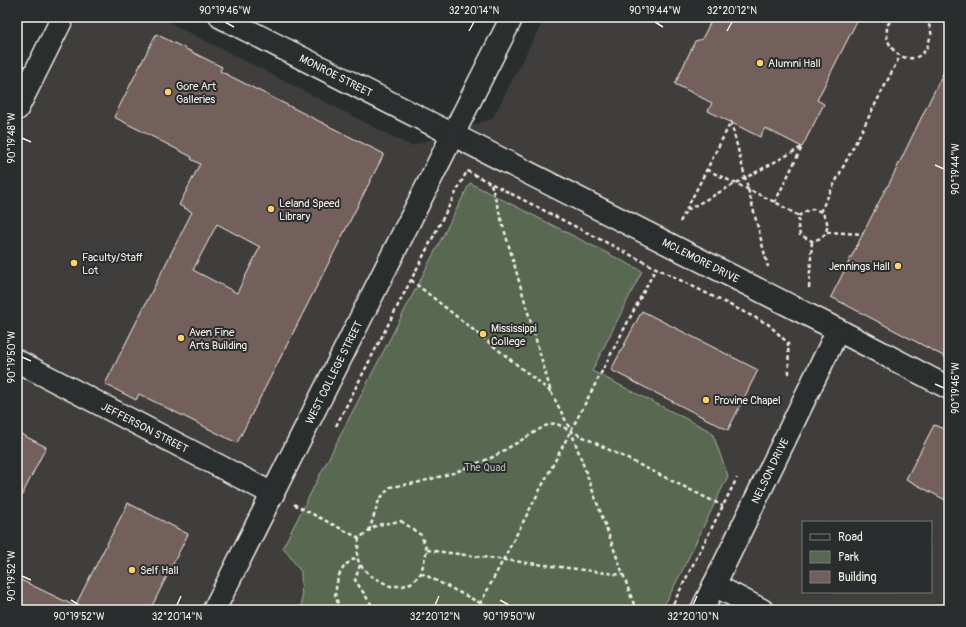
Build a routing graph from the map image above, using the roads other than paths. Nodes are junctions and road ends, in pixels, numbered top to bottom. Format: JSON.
{"nodes":[{"id":1,"x":63,"y":17,"type":"edge"},
{"id":2,"x":221,"y":17,"type":"edge"},
{"id":3,"x":512,"y":17,"type":"edge"},
{"id":4,"x":17,"y":109,"type":"edge"},
{"id":5,"x":452,"y":134,"type":"junction"},
{"id":6,"x":838,"y":330,"type":"junction"},
{"id":7,"x":17,"y":361,"type":"edge"},
{"id":8,"x":949,"y":388,"type":"edge"},
{"id":9,"x":273,"y":494,"type":"junction"},
{"id":10,"x":714,"y":585,"type":"junction"},
{"id":11,"x":214,"y":610,"type":"edge"},
{"id":12,"x":702,"y":610,"type":"edge"},
{"id":13,"x":762,"y":610,"type":"edge"}],
"edges":[{"from":1,"to":4,"type":"street"},
{"from":2,"to":5,"type":"street","name":"MONROE STREET"},
{"from":3,"to":5,"type":"street","name":"WEST COLLEGE STREET"},
{"from":5,"to":6,"type":"street","name":"MCLEMORE DRIVE"},
{"from":5,"to":9,"type":"street","name":"WEST COLLEGE STREET"},
{"from":6,"to":8,"type":"street","name":"MCLEMORE DRIVE"},
{"from":6,"to":10,"type":"street","name":"NELSON DRIVE"},
{"from":7,"to":9,"type":"street","name":"JEFFERSON STREET"},
{"from":9,"to":11,"type":"street","name":"WEST COLLEGE STREET"},
{"from":10,"to":12,"type":"street","name":"NELSON DRIVE"},
{"from":10,"to":13,"type":"street"}]}
